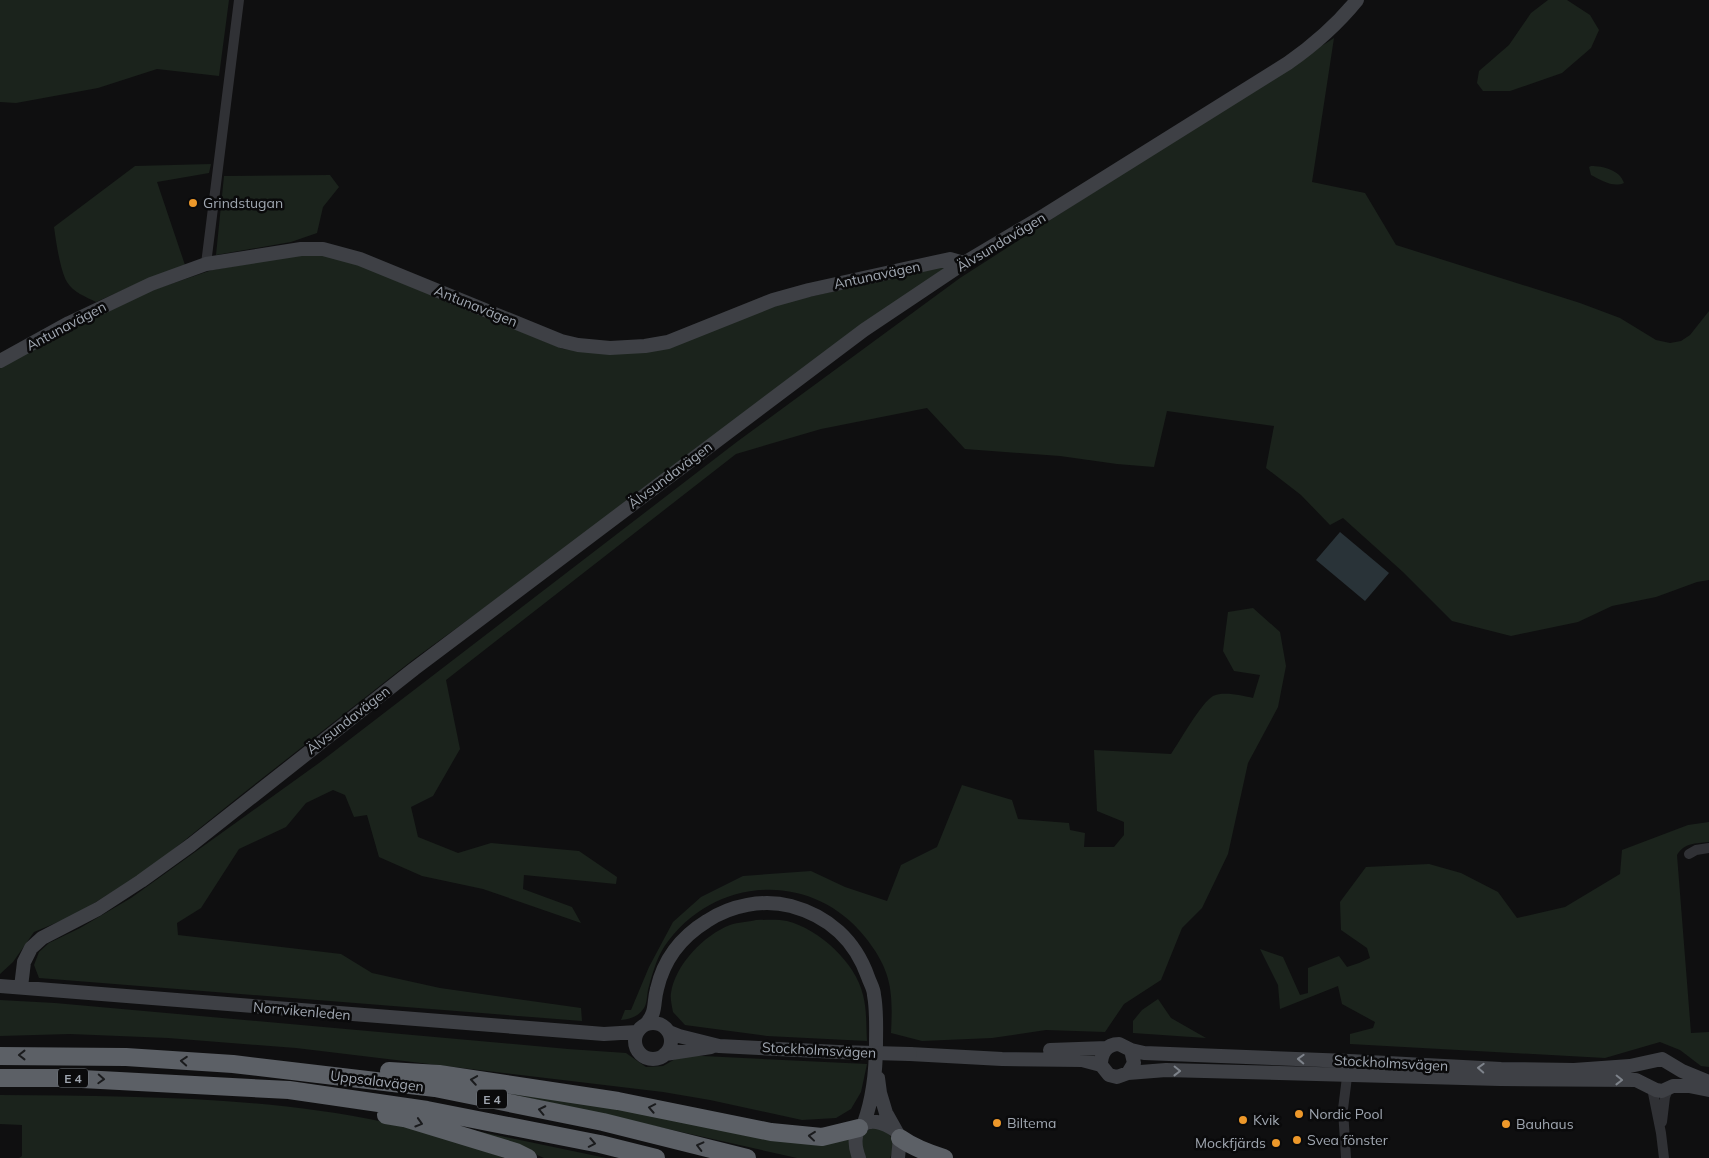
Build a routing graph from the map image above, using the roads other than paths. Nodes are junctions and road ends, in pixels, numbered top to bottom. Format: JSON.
{"nodes":[{"id":1,"x":239,"y":0,"type":"edge"},
{"id":2,"x":1357,"y":0,"type":"edge"},
{"id":3,"x":964,"y":263,"type":"junction"},
{"id":4,"x":206,"y":264,"type":"junction"},
{"id":5,"x":0,"y":361,"type":"edge"},
{"id":6,"x":1709,"y":848,"type":"edge"},
{"id":7,"x":1689,"y":854,"type":"dead end"},
{"id":8,"x":0,"y":986,"type":"edge"},
{"id":9,"x":22,"y":987,"type":"junction"},
{"id":10,"x":656,"y":990,"type":"junction"},
{"id":11,"x":642,"y":1028,"type":"junction"},
{"id":12,"x":667,"y":1029,"type":"junction"},
{"id":13,"x":604,"y":1034,"type":"junction"},
{"id":14,"x":719,"y":1046,"type":"junction"},
{"id":15,"x":1107,"y":1048,"type":"junction"},
{"id":16,"x":637,"y":1049,"type":"junction"},
{"id":17,"x":1131,"y":1050,"type":"junction"},
{"id":18,"x":665,"y":1054,"type":"junction"},
{"id":19,"x":914,"y":1054,"type":"junction"},
{"id":20,"x":0,"y":1056,"type":"edge"},
{"id":21,"x":1651,"y":1062,"type":"junction"},
{"id":22,"x":233,"y":1064,"type":"junction"},
{"id":23,"x":876,"y":1065,"type":"junction"},
{"id":24,"x":1101,"y":1065,"type":"junction"},
{"id":25,"x":1348,"y":1067,"type":"junction"},
{"id":26,"x":1675,"y":1067,"type":"junction"},
{"id":27,"x":1128,"y":1073,"type":"junction"},
{"id":28,"x":0,"y":1078,"type":"edge"},
{"id":29,"x":146,"y":1082,"type":"junction"},
{"id":30,"x":1709,"y":1082,"type":"edge"},
{"id":31,"x":1650,"y":1087,"type":"junction"},
{"id":32,"x":1671,"y":1087,"type":"junction"},
{"id":33,"x":1709,"y":1090,"type":"edge"},
{"id":34,"x":862,"y":1125,"type":"junction"},
{"id":35,"x":1661,"y":1133,"type":"junction"},
{"id":36,"x":898,"y":1134,"type":"junction"},
{"id":37,"x":528,"y":1158,"type":"edge"},
{"id":38,"x":656,"y":1158,"type":"edge"},
{"id":39,"x":747,"y":1158,"type":"edge"},
{"id":40,"x":859,"y":1158,"type":"edge"},
{"id":41,"x":898,"y":1158,"type":"edge"},
{"id":42,"x":944,"y":1158,"type":"edge"},
{"id":43,"x":1346,"y":1158,"type":"edge"},
{"id":44,"x":1664,"y":1158,"type":"edge"}],
"edges":[{"from":1,"to":4,"type":"street"},
{"from":2,"to":3,"type":"street","name":"Älvsundavägen"},
{"from":3,"to":4,"type":"street","name":"Antunavägen"},
{"from":3,"to":9,"type":"street","name":"Älvsundavägen"},
{"from":4,"to":5,"type":"street","name":"Antunavägen"},
{"from":6,"to":7,"type":"street"},
{"from":8,"to":9,"type":"street","name":"Norrvikenleden"},
{"from":9,"to":13,"type":"street","name":"Norrvikenleden"},
{"from":10,"to":11,"type":"street"},
{"from":10,"to":12,"type":"street"},
{"from":10,"to":23,"type":"street"},
{"from":11,"to":12,"type":"street"},
{"from":11,"to":13,"type":"street","name":"Norrvikenleden"},
{"from":11,"to":16,"type":"street"},
{"from":12,"to":14,"type":"street","name":"Stockholmsvägen"},
{"from":12,"to":18,"type":"street"},
{"from":13,"to":16,"type":"street","name":"Norrvikenleden"},
{"from":14,"to":18,"type":"street","name":"Stockholmsvägen"},
{"from":14,"to":19,"type":"street","name":"Stockholmsvägen","bridge":true},
{"from":15,"to":17,"type":"street","name":"Stockholmsvägen"},
{"from":15,"to":19,"type":"street","name":"Stockholmsvägen"},
{"from":15,"to":24,"type":"street"},
{"from":16,"to":18,"type":"street"},
{"from":25,"to":17,"type":"street","name":"Stockholmsvägen","one_way":true},
{"from":17,"to":27,"type":"street"},
{"from":19,"to":24,"type":"street","name":"Stockholmsvägen"},
{"from":22,"to":20,"type":"highway","name":"Uppsalavägen","number":"E 4","one_way":true},
{"from":21,"to":25,"type":"street","name":"Stockholmsvägen","one_way":true},
{"from":21,"to":26,"type":"street","name":"Stockholmsvägen"},
{"from":21,"to":31,"type":"street"},
{"from":34,"to":22,"type":"highway","one_way":true},
{"from":39,"to":22,"type":"highway","name":"Uppsalavägen","number":"E 4","one_way":true},
{"from":23,"to":34,"type":"street"},
{"from":23,"to":36,"type":"street"},
{"from":24,"to":27,"type":"street","name":"Stockholmsvägen"},
{"from":27,"to":25,"type":"street","name":"Stockholmsvägen","one_way":true},
{"from":25,"to":31,"type":"street","name":"Stockholmsvägen","one_way":true},
{"from":25,"to":43,"type":"street"},
{"from":26,"to":30,"type":"street","name":"Stockholmsvägen"},
{"from":26,"to":32,"type":"street"},
{"from":28,"to":29,"type":"highway","name":"Uppsalavägen","number":"E 4","one_way":true},
{"from":29,"to":37,"type":"highway","one_way":true},
{"from":29,"to":38,"type":"highway","name":"Uppsalavägen","number":"E 4","one_way":true},
{"from":31,"to":32,"type":"street","name":"Stockholmsvägen"},
{"from":31,"to":35,"type":"street"},
{"from":32,"to":33,"type":"street","name":"Stockholmsvägen"},
{"from":32,"to":35,"type":"street"},
{"from":34,"to":36,"type":"street"},
{"from":34,"to":40,"type":"street"},
{"from":35,"to":44,"type":"street"},
{"from":36,"to":41,"type":"street"},
{"from":36,"to":42,"type":"highway"}]}
